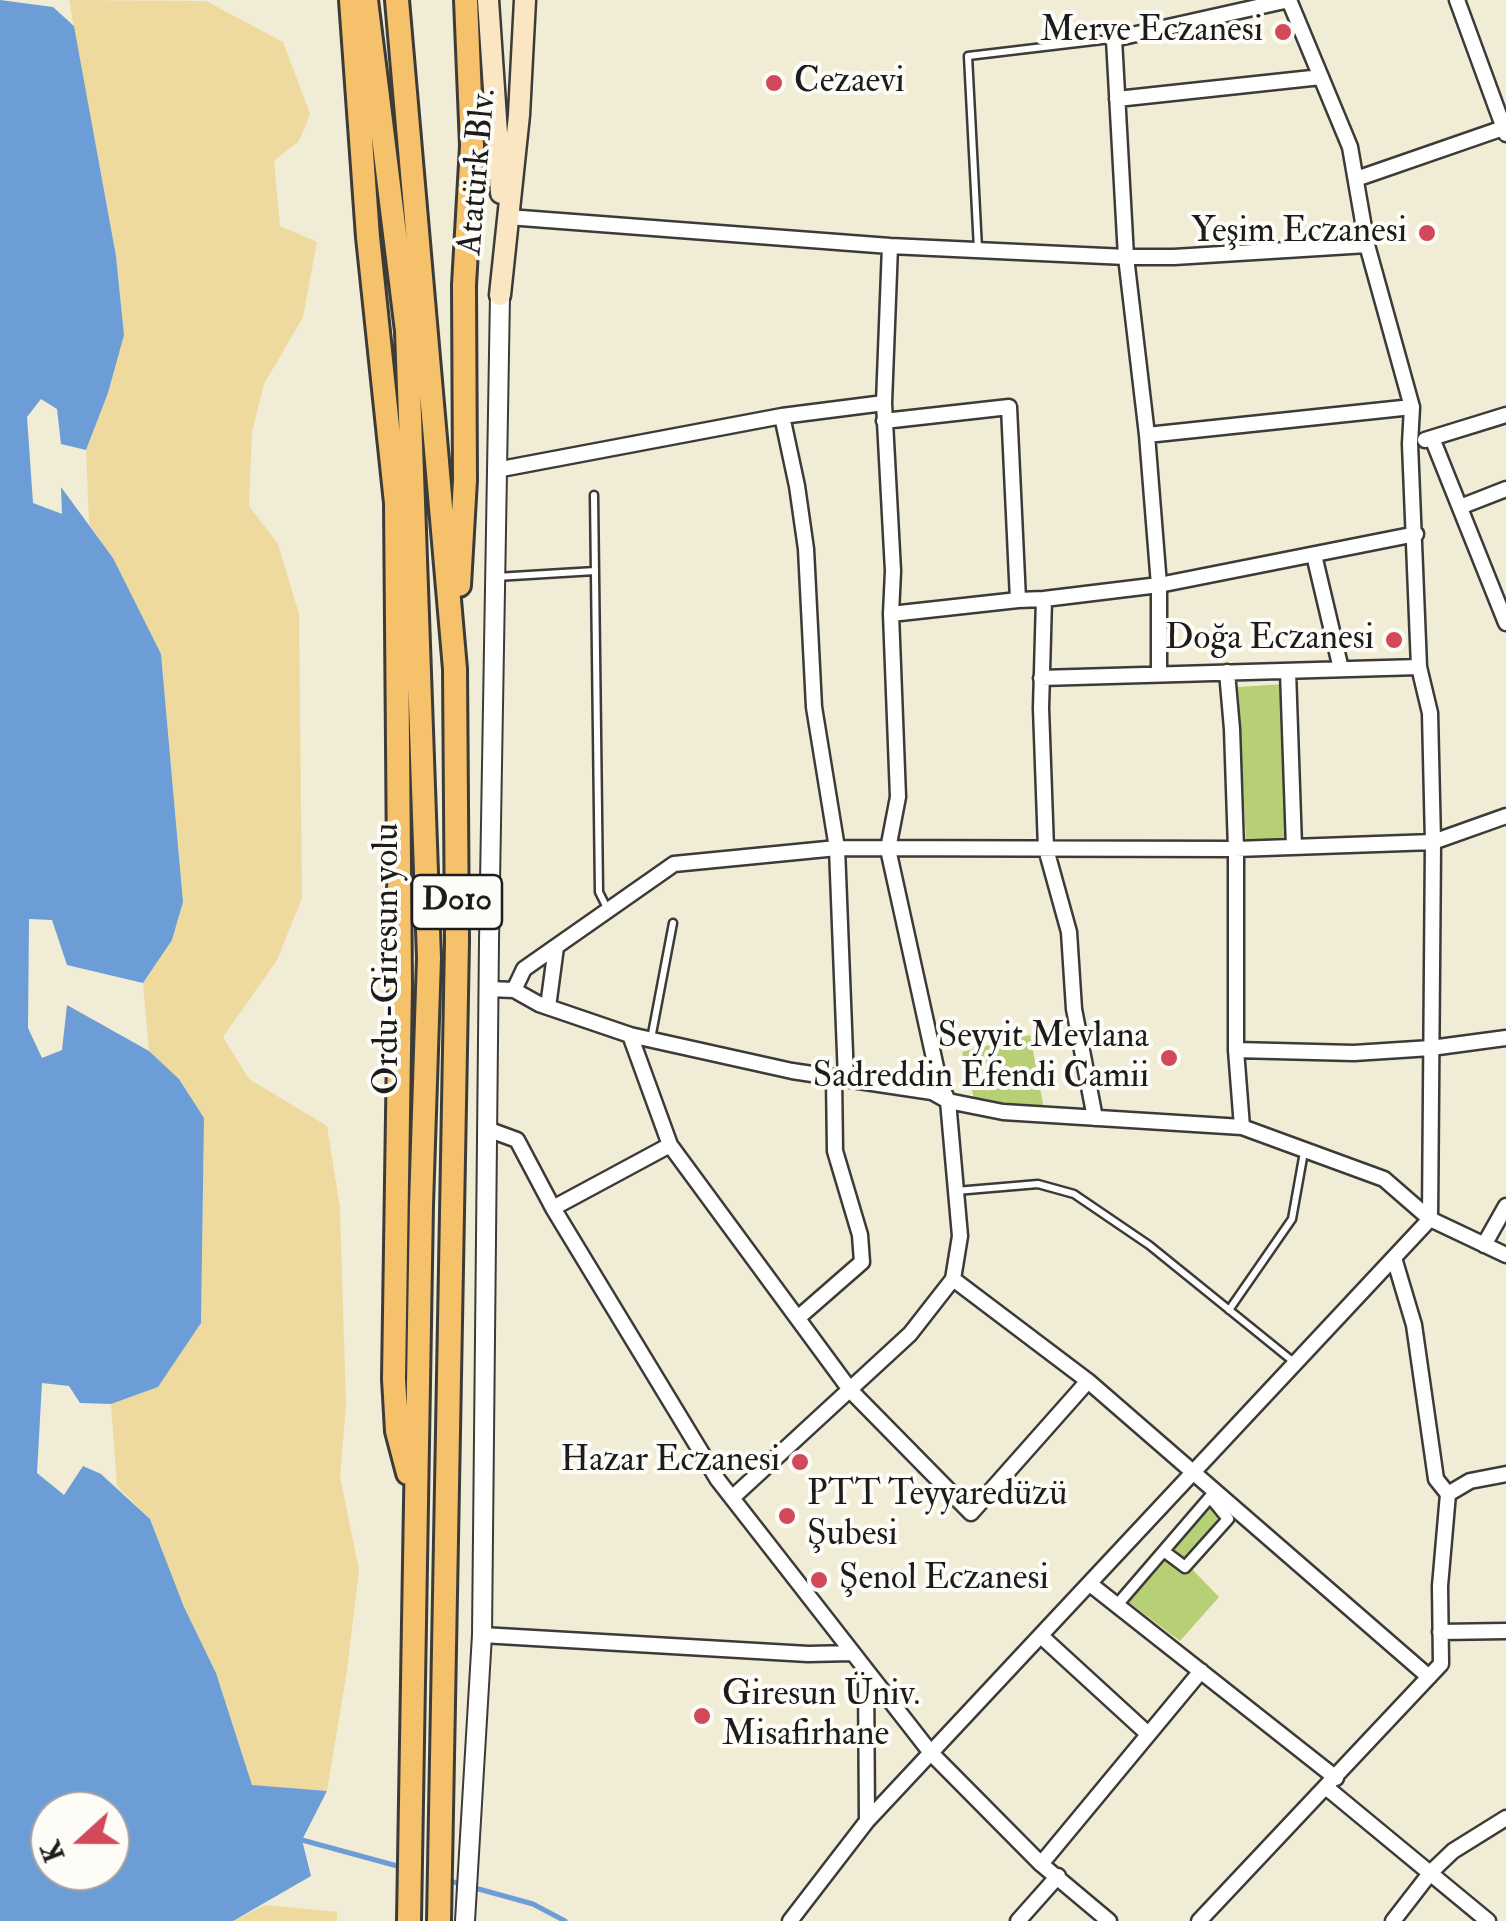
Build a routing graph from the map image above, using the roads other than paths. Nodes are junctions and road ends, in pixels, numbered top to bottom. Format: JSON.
{"nodes":[{"id":1,"x":351,"y":0,"type":"edge"},
{"id":2,"x":366,"y":0,"type":"edge"},
{"id":3,"x":396,"y":0,"type":"edge"},
{"id":4,"x":466,"y":0,"type":"edge"},
{"id":5,"x":488,"y":0,"type":"edge"},
{"id":6,"x":524,"y":0,"type":"edge"},
{"id":7,"x":1457,"y":0,"type":"edge"},
{"id":8,"x":1114,"y":39,"type":"junction"},
{"id":9,"x":1321,"y":77,"type":"junction"},
{"id":10,"x":1117,"y":99,"type":"junction"},
{"id":11,"x":1505,"y":130,"type":"edge"},
{"id":12,"x":1356,"y":180,"type":"junction"},
{"id":13,"x":508,"y":217,"type":"junction"},
{"id":14,"x":890,"y":246,"type":"junction"},
{"id":15,"x":1367,"y":246,"type":"junction"},
{"id":16,"x":978,"y":250,"type":"junction"},
{"id":17,"x":1126,"y":256,"type":"junction"},
{"id":18,"x":500,"y":295,"type":"junction"},
{"id":19,"x":884,"y":403,"type":"junction"},
{"id":20,"x":1412,"y":406,"type":"junction"},
{"id":21,"x":1506,"y":415,"type":"edge"},
{"id":22,"x":782,"y":416,"type":"junction"},
{"id":23,"x":884,"y":421,"type":"junction"},
{"id":24,"x":1147,"y":436,"type":"junction"},
{"id":25,"x":1432,"y":438,"type":"junction"},
{"id":26,"x":1410,"y":444,"type":"junction"},
{"id":27,"x":496,"y":470,"type":"junction"},
{"id":28,"x":1506,"y":489,"type":"edge"},
{"id":29,"x":594,"y":495,"type":"dead end"},
{"id":30,"x":396,"y":503,"type":"junction"},
{"id":31,"x":1460,"y":507,"type":"junction"},
{"id":32,"x":1416,"y":534,"type":"junction"},
{"id":33,"x":1314,"y":555,"type":"junction"},
{"id":34,"x":595,"y":571,"type":"junction"},
{"id":35,"x":494,"y":577,"type":"junction"},
{"id":36,"x":1159,"y":586,"type":"junction"},
{"id":37,"x":1044,"y":599,"type":"junction"},
{"id":38,"x":1018,"y":600,"type":"junction"},
{"id":39,"x":890,"y":614,"type":"junction"},
{"id":40,"x":1506,"y":623,"type":"edge"},
{"id":41,"x":1419,"y":667,"type":"junction"},
{"id":42,"x":454,"y":669,"type":"junction"},
{"id":43,"x":1341,"y":669,"type":"junction"},
{"id":44,"x":1288,"y":671,"type":"junction"},
{"id":45,"x":1227,"y":672,"type":"junction"},
{"id":46,"x":1160,"y":674,"type":"junction"},
{"id":47,"x":1042,"y":678,"type":"junction"},
{"id":48,"x":420,"y":689,"type":"junction"},
{"id":49,"x":1506,"y":816,"type":"edge"},
{"id":50,"x":1433,"y":842,"type":"junction"},
{"id":51,"x":1294,"y":847,"type":"junction"},
{"id":52,"x":838,"y":848,"type":"junction"},
{"id":53,"x":888,"y":848,"type":"junction"},
{"id":54,"x":1046,"y":849,"type":"junction"},
{"id":55,"x":1236,"y":850,"type":"junction"},
{"id":56,"x":608,"y":910,"type":"junction"},
{"id":57,"x":673,"y":924,"type":"dead end"},
{"id":58,"x":556,"y":946,"type":"junction"},
{"id":59,"x":488,"y":989,"type":"junction"},
{"id":60,"x":514,"y":990,"type":"junction"},
{"id":61,"x":548,"y":1007,"type":"junction"},
{"id":62,"x":630,"y":1035,"type":"junction"},
{"id":63,"x":1506,"y":1038,"type":"edge"},
{"id":64,"x":651,"y":1040,"type":"junction"},
{"id":65,"x":1431,"y":1048,"type":"junction"},
{"id":66,"x":1236,"y":1050,"type":"junction"},
{"id":67,"x":840,"y":1078,"type":"junction"},
{"id":68,"x":948,"y":1101,"type":"junction"},
{"id":69,"x":1095,"y":1118,"type":"junction"},
{"id":70,"x":1242,"y":1127,"type":"junction"},
{"id":71,"x":487,"y":1129,"type":"junction"},
{"id":72,"x":670,"y":1145,"type":"junction"},
{"id":73,"x":1304,"y":1151,"type":"junction"},
{"id":74,"x":956,"y":1191,"type":"junction"},
{"id":75,"x":1506,"y":1206,"type":"edge"},
{"id":76,"x":553,"y":1208,"type":"junction"},
{"id":77,"x":1430,"y":1220,"type":"junction"},
{"id":78,"x":1484,"y":1245,"type":"junction"},
{"id":79,"x":1506,"y":1255,"type":"edge"},
{"id":80,"x":1394,"y":1258,"type":"junction"},
{"id":81,"x":953,"y":1278,"type":"junction"},
{"id":82,"x":1230,"y":1310,"type":"junction"},
{"id":83,"x":799,"y":1317,"type":"junction"},
{"id":84,"x":1296,"y":1363,"type":"junction"},
{"id":85,"x":1088,"y":1381,"type":"junction"},
{"id":86,"x":851,"y":1390,"type":"junction"},
{"id":87,"x":1195,"y":1471,"type":"junction"},
{"id":88,"x":1506,"y":1474,"type":"edge"},
{"id":89,"x":1448,"y":1494,"type":"junction"},
{"id":90,"x":732,"y":1498,"type":"junction"},
{"id":91,"x":416,"y":1502,"type":"junction"},
{"id":92,"x":1165,"y":1552,"type":"junction"},
{"id":93,"x":1090,"y":1584,"type":"junction"},
{"id":94,"x":1117,"y":1605,"type":"junction"},
{"id":95,"x":1440,"y":1632,"type":"junction"},
{"id":96,"x":1506,"y":1632,"type":"edge"},
{"id":97,"x":482,"y":1636,"type":"junction"},
{"id":98,"x":1041,"y":1636,"type":"junction"},
{"id":99,"x":852,"y":1653,"type":"junction"},
{"id":100,"x":866,"y":1670,"type":"junction"},
{"id":101,"x":1201,"y":1671,"type":"junction"},
{"id":102,"x":1429,"y":1676,"type":"junction"},
{"id":103,"x":1148,"y":1734,"type":"junction"},
{"id":104,"x":930,"y":1754,"type":"junction"},
{"id":105,"x":1331,"y":1783,"type":"junction"},
{"id":106,"x":1506,"y":1818,"type":"edge"},
{"id":107,"x":867,"y":1821,"type":"junction"},
{"id":108,"x":1041,"y":1864,"type":"junction"},
{"id":109,"x":1431,"y":1872,"type":"junction"},
{"id":110,"x":1058,"y":1876,"type":"junction"},
{"id":111,"x":409,"y":1920,"type":"edge"},
{"id":112,"x":439,"y":1921,"type":"edge"},
{"id":113,"x":465,"y":1921,"type":"edge"},
{"id":114,"x":790,"y":1921,"type":"edge"},
{"id":115,"x":1018,"y":1921,"type":"edge"},
{"id":116,"x":1109,"y":1921,"type":"edge"},
{"id":117,"x":1200,"y":1921,"type":"edge"},
{"id":118,"x":1394,"y":1921,"type":"edge"},
{"id":119,"x":1488,"y":1921,"type":"edge"}],
"edges":[{"from":1,"to":30,"type":"highway"},
{"from":2,"to":48,"type":"highway","name":"Ordu-Giresun yolu","number":"D010"},
{"from":3,"to":42,"type":"highway","name":"Ordu-Giresun yolu","number":"D010"},
{"from":4,"to":42,"type":"highway"},
{"from":5,"to":18,"type":"main road","name":"Atatürk Blv."},
{"from":6,"to":13,"type":"main road","name":"Atatürk Blv."},
{"from":7,"to":11,"type":"street"},
{"from":8,"to":9,"type":"street"},
{"from":8,"to":10,"type":"street"},
{"from":8,"to":16,"type":"lane"},
{"from":9,"to":10,"type":"street"},
{"from":9,"to":12,"type":"street"},
{"from":10,"to":17,"type":"street"},
{"from":11,"to":12,"type":"street"},
{"from":12,"to":15,"type":"street"},
{"from":13,"to":14,"type":"street"},
{"from":13,"to":18,"type":"main road","name":"Atatürk Blv."},
{"from":14,"to":16,"type":"street"},
{"from":14,"to":19,"type":"street"},
{"from":15,"to":17,"type":"street"},
{"from":15,"to":20,"type":"street"},
{"from":16,"to":17,"type":"street"},
{"from":17,"to":24,"type":"street"},
{"from":18,"to":27,"type":"street"},
{"from":19,"to":22,"type":"street"},
{"from":19,"to":23,"type":"street"},
{"from":20,"to":24,"type":"street"},
{"from":20,"to":26,"type":"street"},
{"from":21,"to":25,"type":"street"},
{"from":22,"to":27,"type":"street"},
{"from":22,"to":52,"type":"street"},
{"from":23,"to":38,"type":"street"},
{"from":23,"to":39,"type":"street"},
{"from":24,"to":36,"type":"street"},
{"from":25,"to":26,"type":"street"},
{"from":25,"to":31,"type":"street"},
{"from":26,"to":32,"type":"street"},
{"from":27,"to":35,"type":"street"},
{"from":28,"to":31,"type":"street"},
{"from":29,"to":34,"type":"lane"},
{"from":30,"to":48,"type":"highway"},
{"from":30,"to":91,"type":"highway"},
{"from":31,"to":40,"type":"street"},
{"from":32,"to":33,"type":"street"},
{"from":32,"to":41,"type":"street"},
{"from":33,"to":36,"type":"street"},
{"from":33,"to":43,"type":"street"},
{"from":34,"to":35,"type":"lane"},
{"from":34,"to":56,"type":"lane"},
{"from":35,"to":59,"type":"street"},
{"from":36,"to":37,"type":"street"},
{"from":36,"to":46,"type":"street"},
{"from":37,"to":38,"type":"street"},
{"from":37,"to":47,"type":"street"},
{"from":38,"to":39,"type":"street"},
{"from":39,"to":53,"type":"street"},
{"from":41,"to":43,"type":"street"},
{"from":41,"to":50,"type":"street"},
{"from":42,"to":112,"type":"highway","name":"Ordu-Giresun yolu","number":"D010"},
{"from":43,"to":44,"type":"street"},
{"from":44,"to":45,"type":"street"},
{"from":44,"to":51,"type":"street"},
{"from":45,"to":46,"type":"street"},
{"from":45,"to":55,"type":"street"},
{"from":46,"to":47,"type":"street"},
{"from":47,"to":54,"type":"street"},
{"from":48,"to":91,"type":"highway","name":"Ordu-Giresun yolu","number":"D010"},
{"from":49,"to":50,"type":"street"},
{"from":50,"to":51,"type":"street"},
{"from":50,"to":65,"type":"street"},
{"from":51,"to":55,"type":"street"},
{"from":52,"to":53,"type":"street"},
{"from":52,"to":56,"type":"street"},
{"from":52,"to":67,"type":"street"},
{"from":53,"to":54,"type":"street"},
{"from":53,"to":68,"type":"street"},
{"from":54,"to":55,"type":"street"},
{"from":54,"to":69,"type":"street"},
{"from":55,"to":66,"type":"street"},
{"from":56,"to":58,"type":"street"},
{"from":57,"to":64,"type":"lane"},
{"from":58,"to":60,"type":"street"},
{"from":58,"to":61,"type":"street"},
{"from":59,"to":60,"type":"street"},
{"from":59,"to":71,"type":"street"},
{"from":60,"to":61,"type":"street"},
{"from":61,"to":62,"type":"street"},
{"from":62,"to":64,"type":"street"},
{"from":62,"to":72,"type":"street"},
{"from":63,"to":65,"type":"street"},
{"from":64,"to":67,"type":"street"},
{"from":65,"to":66,"type":"street"},
{"from":65,"to":77,"type":"street"},
{"from":66,"to":70,"type":"street"},
{"from":67,"to":68,"type":"street"},
{"from":67,"to":83,"type":"street"},
{"from":68,"to":69,"type":"street"},
{"from":68,"to":74,"type":"street"},
{"from":69,"to":70,"type":"street"},
{"from":70,"to":73,"type":"street"},
{"from":71,"to":76,"type":"street"},
{"from":71,"to":97,"type":"street"},
{"from":72,"to":76,"type":"street"},
{"from":72,"to":83,"type":"street"},
{"from":73,"to":77,"type":"street"},
{"from":73,"to":82,"type":"lane"},
{"from":74,"to":81,"type":"street"},
{"from":74,"to":82,"type":"lane"},
{"from":75,"to":78,"type":"street"},
{"from":76,"to":90,"type":"street"},
{"from":77,"to":78,"type":"street"},
{"from":77,"to":80,"type":"street"},
{"from":78,"to":79,"type":"street"},
{"from":80,"to":84,"type":"street"},
{"from":80,"to":89,"type":"street"},
{"from":81,"to":85,"type":"street"},
{"from":81,"to":86,"type":"street"},
{"from":82,"to":84,"type":"lane"},
{"from":83,"to":86,"type":"street"},
{"from":84,"to":87,"type":"street"},
{"from":85,"to":86,"type":"street"},
{"from":85,"to":87,"type":"street"},
{"from":86,"to":90,"type":"street"},
{"from":87,"to":93,"type":"street"},
{"from":87,"to":102,"type":"street"},
{"from":88,"to":89,"type":"street"},
{"from":89,"to":95,"type":"street"},
{"from":90,"to":99,"type":"street"},
{"from":91,"to":111,"type":"highway","name":"Ordu-Giresun yolu","number":"D010"},
{"from":92,"to":92,"type":"street"},
{"from":92,"to":94,"type":"street"},
{"from":93,"to":94,"type":"street"},
{"from":93,"to":98,"type":"street"},
{"from":94,"to":101,"type":"street"},
{"from":95,"to":96,"type":"street"},
{"from":95,"to":102,"type":"street"},
{"from":97,"to":99,"type":"street"},
{"from":97,"to":113,"type":"street"},
{"from":98,"to":103,"type":"street"},
{"from":98,"to":104,"type":"street"},
{"from":99,"to":100,"type":"street"},
{"from":100,"to":104,"type":"street"},
{"from":100,"to":107,"type":"street"},
{"from":101,"to":103,"type":"street"},
{"from":101,"to":105,"type":"street"},
{"from":102,"to":105,"type":"street"},
{"from":103,"to":108,"type":"street"},
{"from":104,"to":107,"type":"street"},
{"from":104,"to":108,"type":"street"},
{"from":105,"to":109,"type":"street"},
{"from":105,"to":117,"type":"street"},
{"from":106,"to":109,"type":"street"},
{"from":107,"to":114,"type":"street"},
{"from":108,"to":110,"type":"street"},
{"from":109,"to":118,"type":"street"},
{"from":109,"to":119,"type":"street"},
{"from":110,"to":115,"type":"street"},
{"from":110,"to":116,"type":"street"}]}
